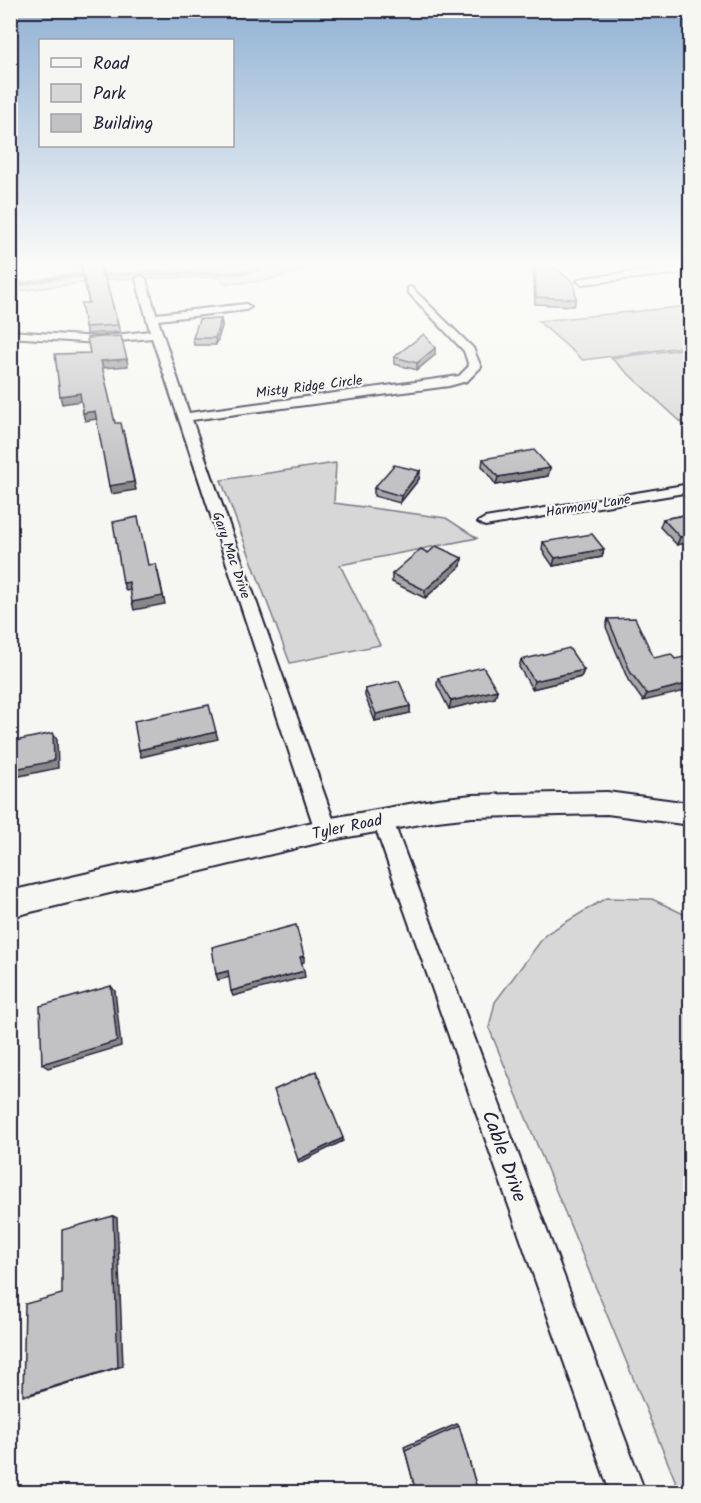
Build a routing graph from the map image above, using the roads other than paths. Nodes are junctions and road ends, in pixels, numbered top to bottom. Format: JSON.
{"nodes":[{"id":1,"x":453,"y":333,"type":"edge"},
{"id":2,"x":10,"y":334,"type":"edge"},
{"id":3,"x":156,"y":334,"type":"joint"},
{"id":4,"x":184,"y":417,"type":"junction"},
{"id":5,"x":690,"y":488,"type":"edge"},
{"id":6,"x":485,"y":522,"type":"dead end"},
{"id":7,"x":690,"y":814,"type":"edge"},
{"id":8,"x":382,"y":818,"type":"junction"},
{"id":9,"x":326,"y":831,"type":"junction"},
{"id":10,"x":10,"y":903,"type":"edge"},
{"id":11,"x":628,"y":1492,"type":"edge"}],
"edges":[{"from":1,"to":4,"type":"street","name":"Misty Ridge Circle"},
{"from":2,"to":3,"type":"street"},
{"from":3,"to":4,"type":"street","name":"Gary Mac Drive"},
{"from":4,"to":9,"type":"street","name":"Gary Mac Drive"},
{"from":5,"to":6,"type":"street","name":"Harmony Lane"},
{"from":7,"to":8,"type":"street","name":"Tyler Road"},
{"from":8,"to":9,"type":"street","name":"Tyler Road"},
{"from":8,"to":11,"type":"street","name":"Cable Drive"},
{"from":9,"to":10,"type":"street","name":"Tyler Road"}]}
